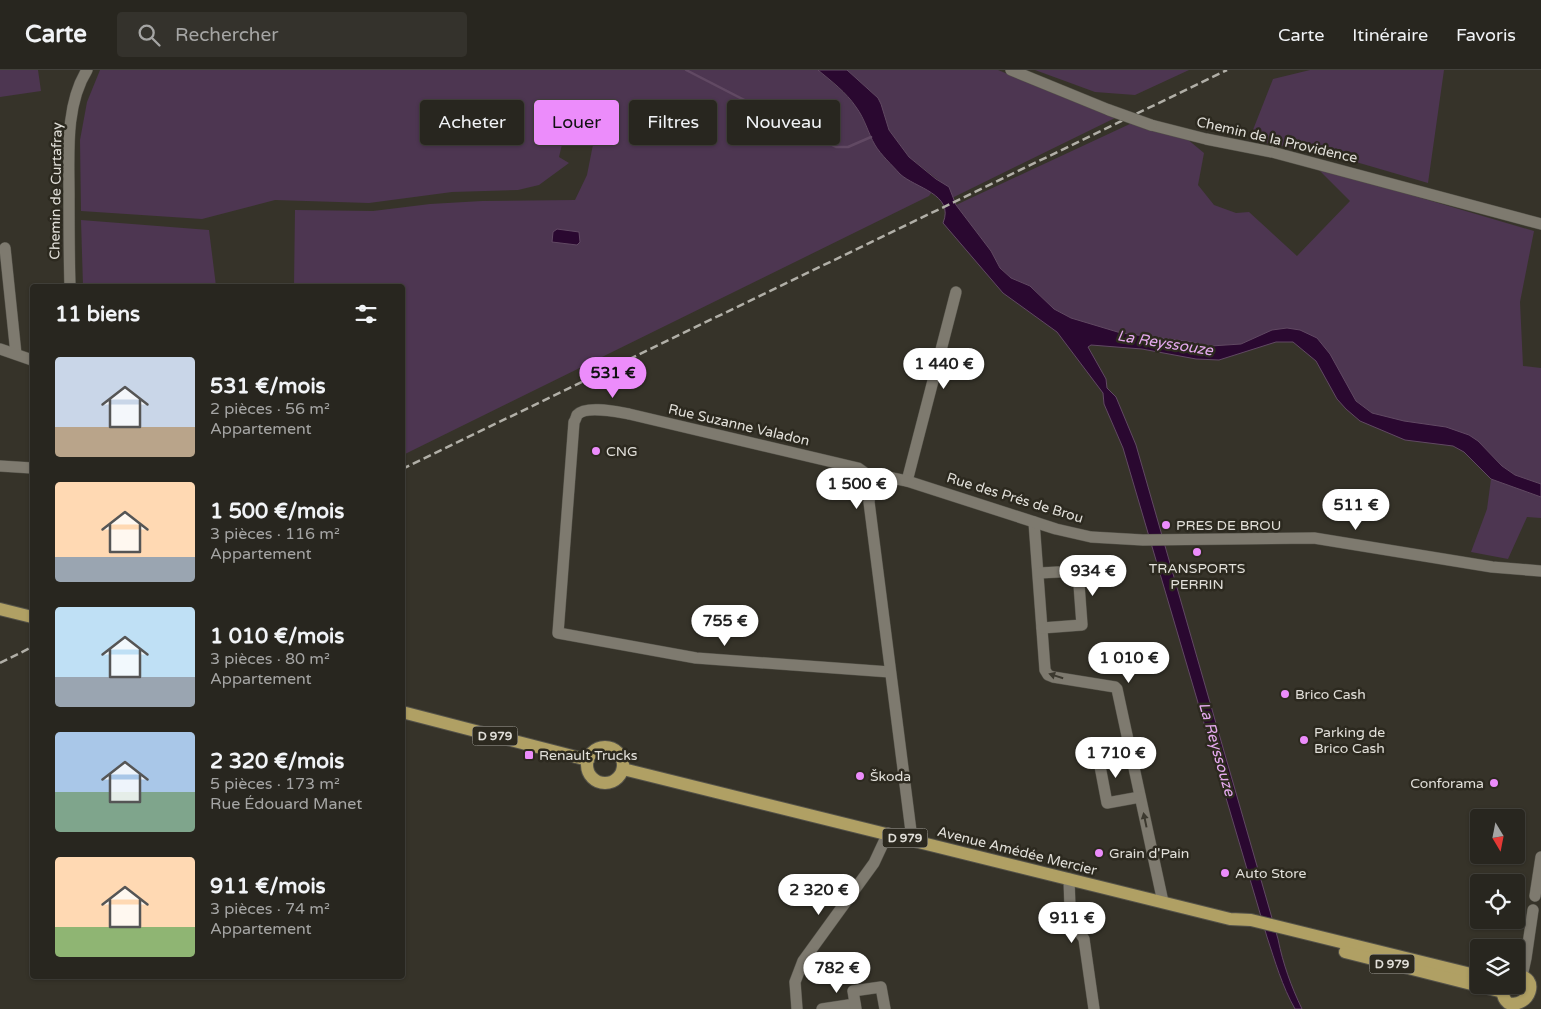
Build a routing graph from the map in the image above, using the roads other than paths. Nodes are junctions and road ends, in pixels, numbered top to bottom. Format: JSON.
{"nodes":[{"id":1,"x":87,"y":70,"type":"edge"},
{"id":2,"x":1011,"y":70,"type":"edge"},
{"id":3,"x":1541,"y":224,"type":"edge"},
{"id":4,"x":5,"y":248,"type":"dead end"},
{"id":5,"x":70,"y":284,"type":"edge"},
{"id":6,"x":956,"y":292,"type":"dead end"},
{"id":7,"x":0,"y":349,"type":"edge"},
{"id":8,"x":16,"y":354,"type":"junction"},
{"id":9,"x":30,"y":359,"type":"edge"},
{"id":10,"x":0,"y":466,"type":"edge"},
{"id":11,"x":30,"y":468,"type":"edge"},
{"id":12,"x":872,"y":478,"type":"junction"},
{"id":13,"x":907,"y":481,"type":"junction"},
{"id":14,"x":1034,"y":522,"type":"junction"},
{"id":15,"x":1541,"y":571,"type":"edge"},
{"id":16,"x":1039,"y":573,"type":"junction"},
{"id":17,"x":0,"y":609,"type":"edge"},
{"id":18,"x":30,"y":617,"type":"edge"},
{"id":19,"x":1042,"y":628,"type":"junction"},
{"id":20,"x":890,"y":672,"type":"junction"},
{"id":21,"x":405,"y":713,"type":"edge"},
{"id":22,"x":1132,"y":754,"type":"junction"},
{"id":23,"x":588,"y":760,"type":"junction"},
{"id":24,"x":623,"y":769,"type":"junction"},
{"id":25,"x":1140,"y":797,"type":"junction"},
{"id":26,"x":888,"y":833,"type":"junction"},
{"id":27,"x":912,"y":839,"type":"junction"},
{"id":28,"x":1541,"y":857,"type":"edge"},
{"id":29,"x":1069,"y":879,"type":"junction"},
{"id":30,"x":1163,"y":902,"type":"junction"},
{"id":31,"x":1537,"y":903,"type":"edge"},
{"id":32,"x":1280,"y":931,"type":"junction"},
{"id":33,"x":1525,"y":961,"type":"edge"},
{"id":34,"x":1470,"y":974,"type":"edge"},
{"id":35,"x":1525,"y":978,"type":"edge"},
{"id":36,"x":1470,"y":980,"type":"edge"},
{"id":37,"x":1504,"y":994,"type":"edge"},
{"id":38,"x":1538,"y":995,"type":"edge"},
{"id":39,"x":855,"y":1007,"type":"edge"},
{"id":40,"x":1527,"y":1007,"type":"edge"},
{"id":41,"x":797,"y":1009,"type":"edge"},
{"id":42,"x":822,"y":1009,"type":"edge"},
{"id":43,"x":885,"y":1009,"type":"edge"},
{"id":44,"x":1094,"y":1009,"type":"edge"}],
"edges":[{"from":1,"to":5,"type":"street","name":"Chemin de Curtafray"},
{"from":2,"to":3,"type":"street","name":"Chemin de la Providence","bridge":true},
{"from":4,"to":8,"type":"street"},
{"from":6,"to":13,"type":"street"},
{"from":7,"to":8,"type":"street"},
{"from":8,"to":9,"type":"street"},
{"from":10,"to":11,"type":"street"},
{"from":12,"to":13,"type":"street","name":"Rue des Prés de Brou"},
{"from":12,"to":20,"type":"street"},
{"from":12,"to":20,"type":"street","name":"Rue Suzanne Valadon"},
{"from":13,"to":14,"type":"street","name":"Rue des Prés de Brou"},
{"from":14,"to":15,"type":"street","name":"Rue des Prés de Brou"},
{"from":14,"to":16,"type":"street"},
{"from":16,"to":19,"type":"street"},
{"from":16,"to":19,"type":"street"},
{"from":17,"to":18,"type":"main road"},
{"from":22,"to":19,"type":"street","one_way":true},
{"from":20,"to":27,"type":"street"},
{"from":21,"to":23,"type":"main road","number":"D 979"},
{"from":22,"to":25,"type":"street"},
{"from":22,"to":25,"type":"street"},
{"from":23,"to":24,"type":"main road"},
{"from":23,"to":24,"type":"main road"},
{"from":24,"to":26,"type":"main road","name":"Avenue Amédée Mercier","number":"D 979"},
{"from":30,"to":25,"type":"street","one_way":true},
{"from":26,"to":27,"type":"main road","name":"Avenue Amédée Mercier","number":"D 979"},
{"from":26,"to":41,"type":"street"},
{"from":27,"to":29,"type":"main road","name":"Avenue Amédée Mercier","number":"D 979"},
{"from":28,"to":31,"type":"street"},
{"from":29,"to":30,"type":"main road","name":"Avenue Amédée Mercier","number":"D 979"},
{"from":29,"to":44,"type":"street"},
{"from":30,"to":32,"type":"main road","name":"Avenue Amédée Mercier","number":"D 979"},
{"from":31,"to":33,"type":"street"},
{"from":32,"to":34,"type":"main road","name":"Avenue Amédée Mercier","number":"D 979"},
{"from":32,"to":36,"type":"main road","name":"Avenue Amédée Mercier","number":"D 979"},
{"from":35,"to":38,"type":"main road"},
{"from":37,"to":40,"type":"main road"},
{"from":38,"to":40,"type":"main road"},
{"from":39,"to":42,"type":"street"},
{"from":39,"to":43,"type":"street"}]}
